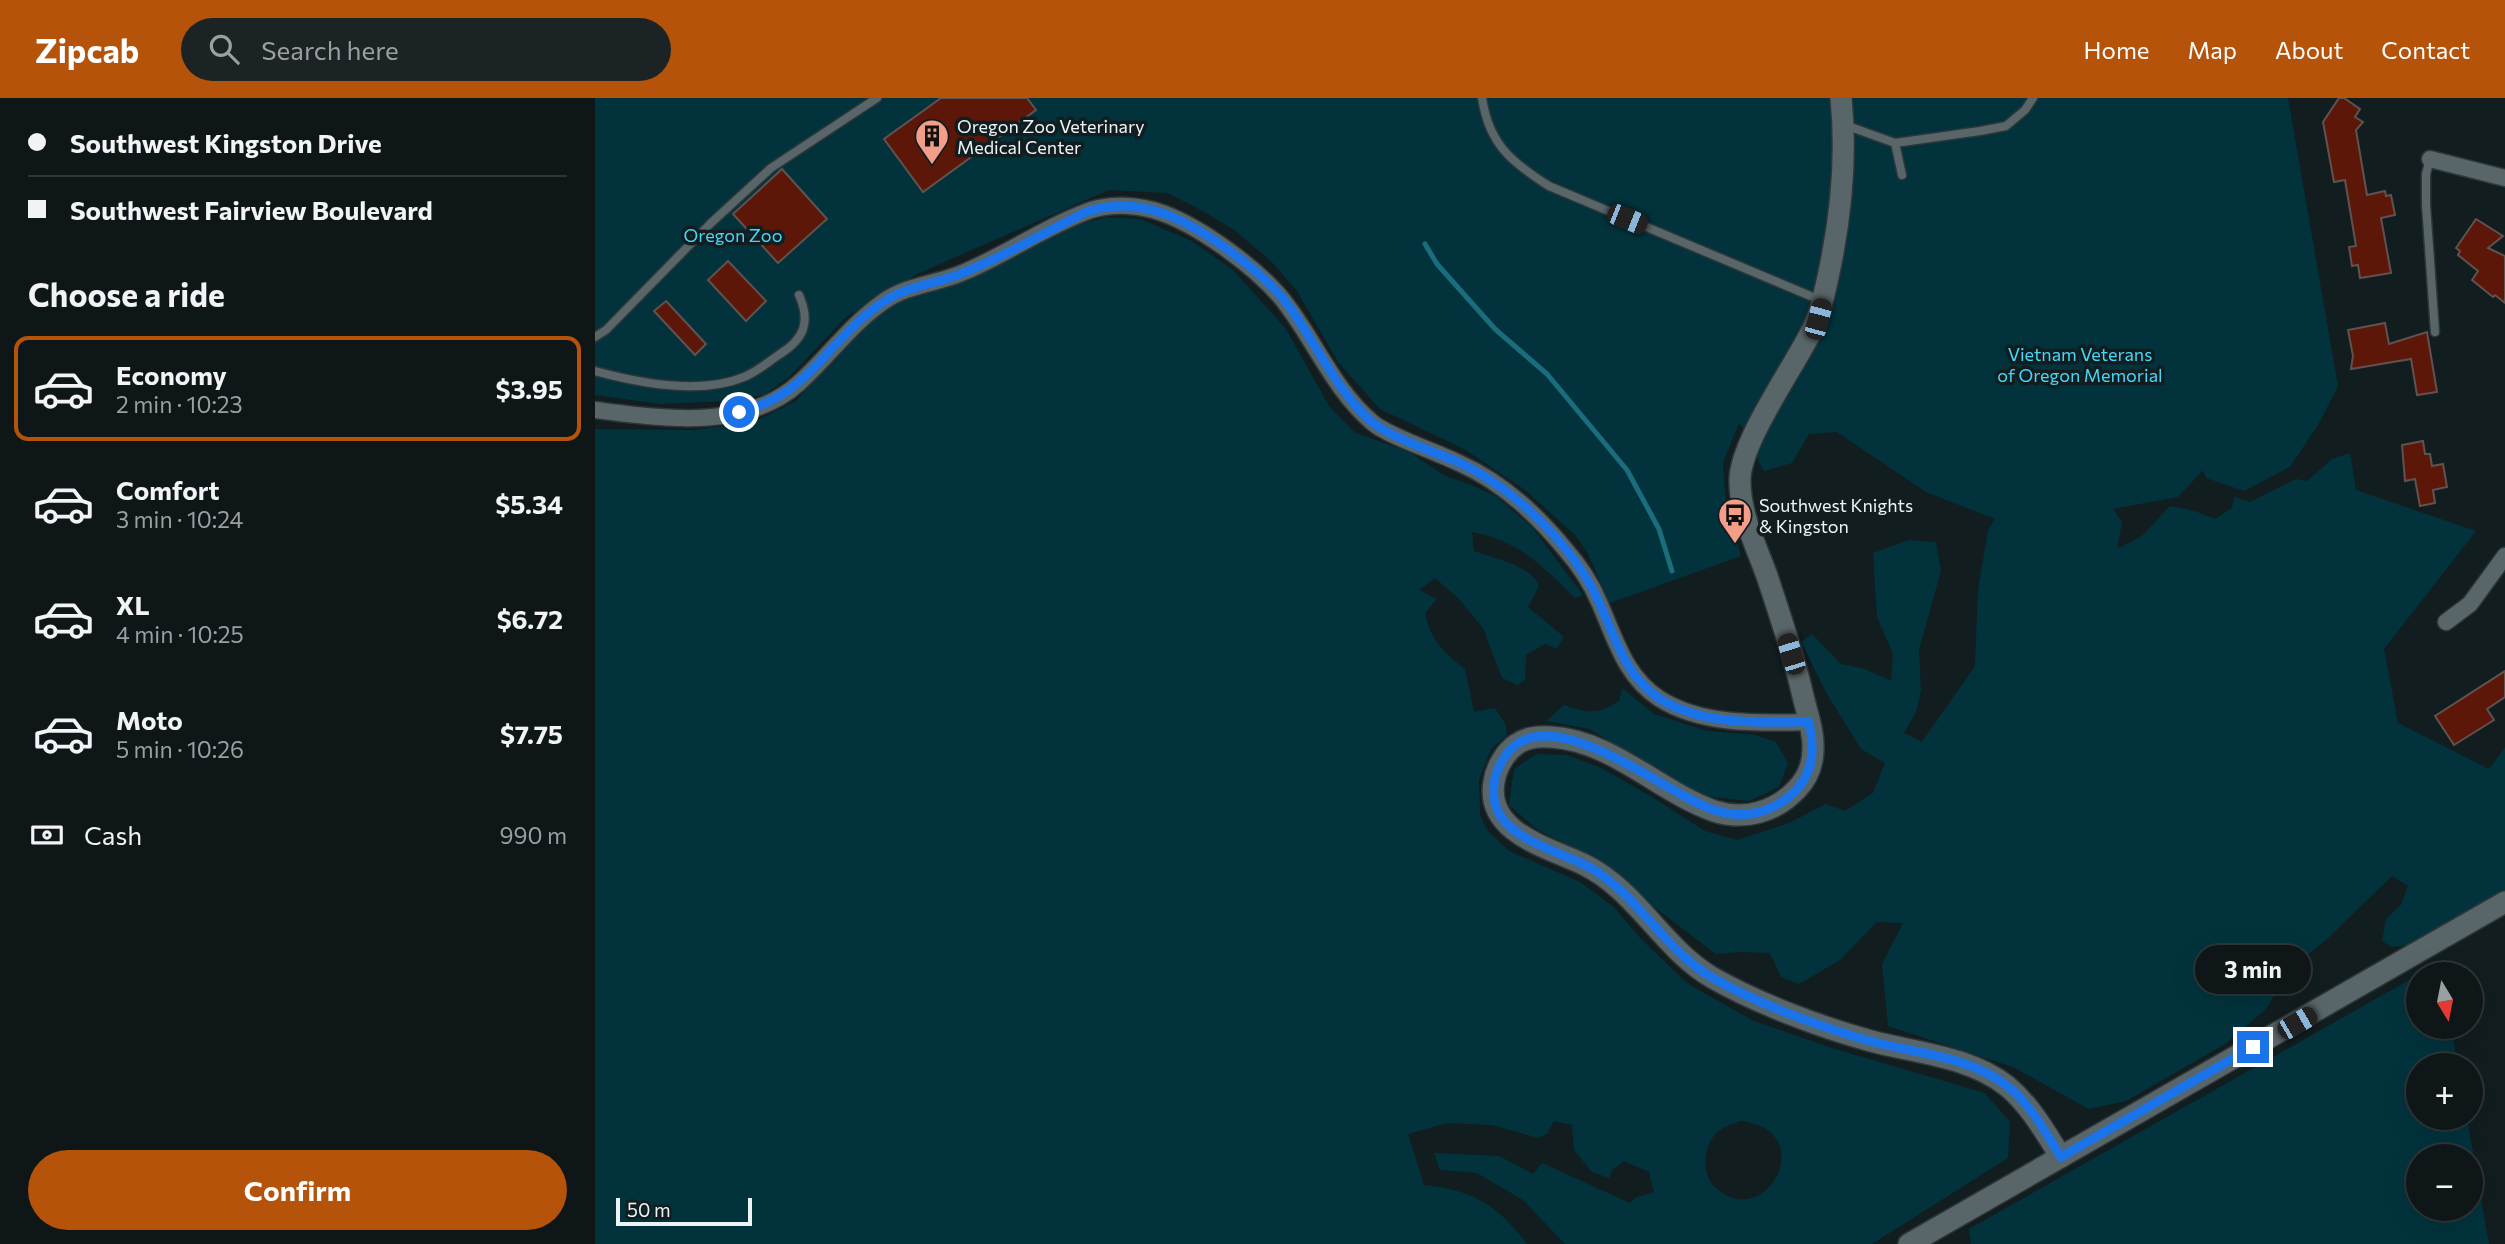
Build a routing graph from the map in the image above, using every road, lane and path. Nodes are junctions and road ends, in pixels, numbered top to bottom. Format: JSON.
{"nodes":[{"id":1,"x":877,"y":98,"type":"edge"},
{"id":2,"x":1482,"y":98,"type":"edge"},
{"id":3,"x":1841,"y":98,"type":"edge"},
{"id":4,"x":2033,"y":98,"type":"edge"},
{"id":5,"x":1842,"y":124,"type":"junction"},
{"id":6,"x":1895,"y":143,"type":"junction"},
{"id":7,"x":2430,"y":159,"type":"joint"},
{"id":8,"x":1902,"y":175,"type":"dead end"},
{"id":9,"x":2505,"y":178,"type":"edge"},
{"id":10,"x":799,"y":295,"type":"dead end"},
{"id":11,"x":1822,"y":301,"type":"junction"},
{"id":12,"x":2435,"y":332,"type":"dead end"},
{"id":13,"x":595,"y":337,"type":"edge"},
{"id":14,"x":595,"y":372,"type":"edge"},
{"id":15,"x":595,"y":410,"type":"edge"},
{"id":16,"x":2505,"y":556,"type":"edge"},
{"id":17,"x":2446,"y":622,"type":"dead end"},
{"id":18,"x":1809,"y":722,"type":"junction"},
{"id":19,"x":2505,"y":902,"type":"edge"},
{"id":20,"x":2061,"y":1157,"type":"junction"},
{"id":21,"x":1909,"y":1244,"type":"edge"}],
"edges":[{"from":1,"to":13,"type":"lane"},
{"from":2,"to":11,"type":"lane"},
{"from":3,"to":5,"type":"street"},
{"from":4,"to":6,"type":"lane"},
{"from":5,"to":6,"type":"lane"},
{"from":5,"to":11,"type":"street"},
{"from":6,"to":8,"type":"lane"},
{"from":7,"to":9,"type":"street"},
{"from":7,"to":12,"type":"lane"},
{"from":10,"to":14,"type":"lane"},
{"from":11,"to":18,"type":"street"},
{"from":15,"to":18,"type":"street"},
{"from":16,"to":17,"type":"street"},
{"from":18,"to":20,"type":"street"},
{"from":19,"to":20,"type":"street"},
{"from":20,"to":21,"type":"street"}]}
